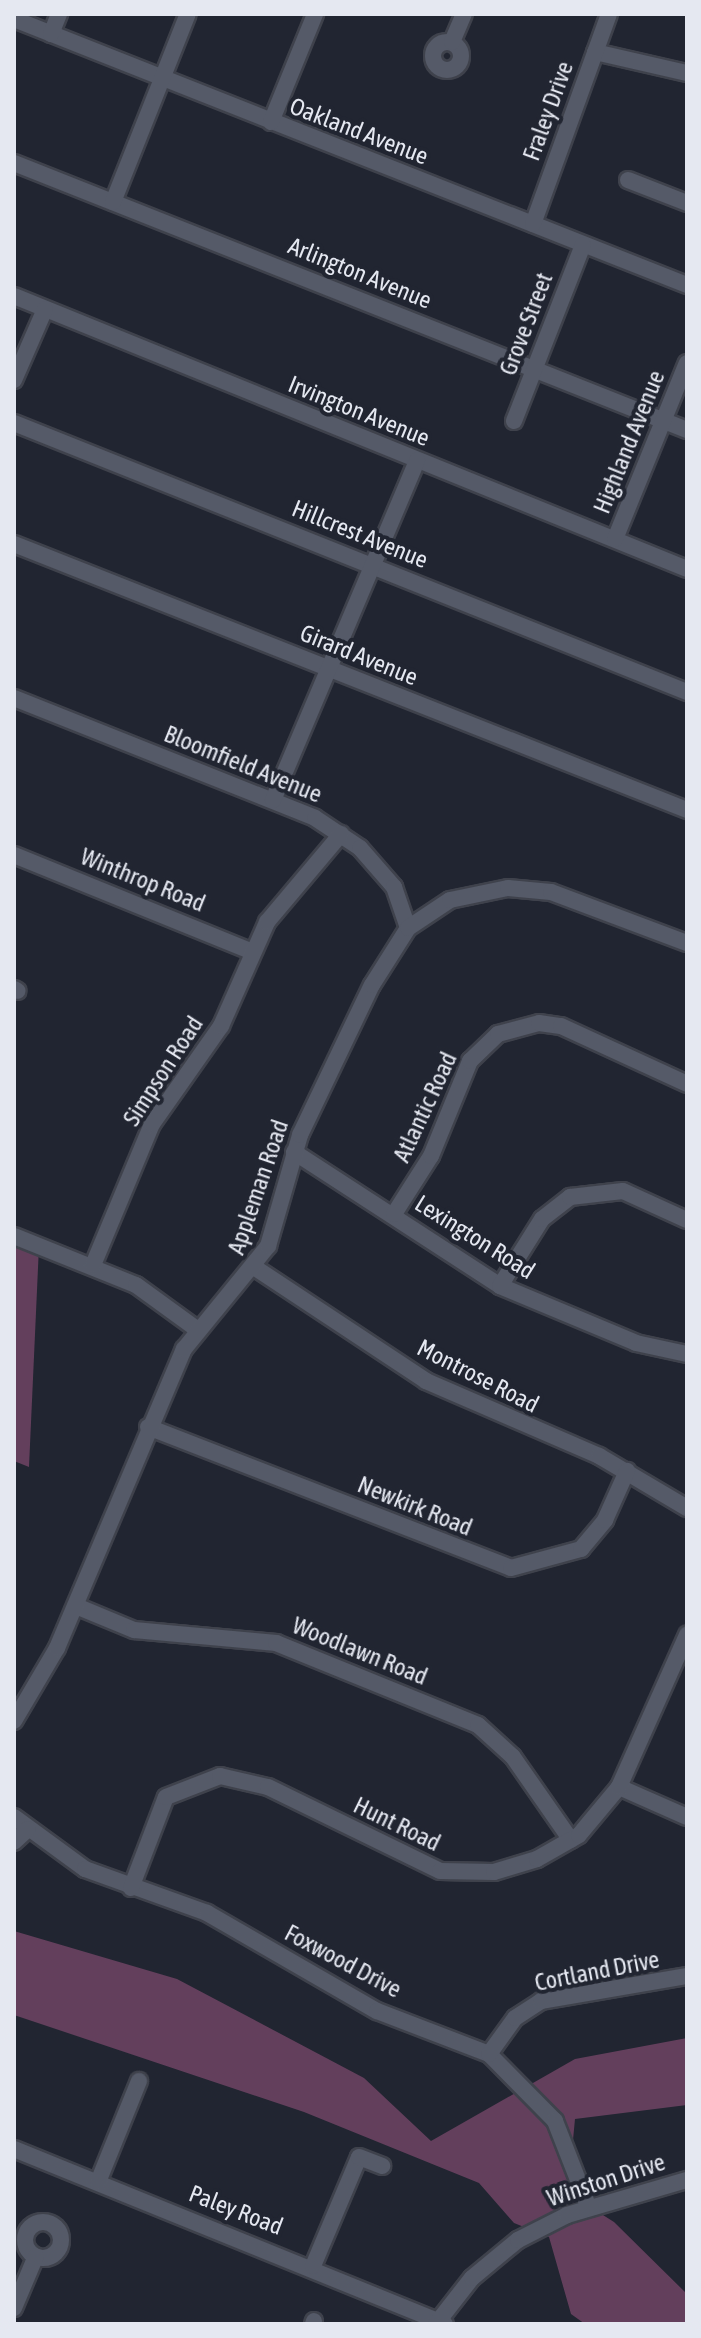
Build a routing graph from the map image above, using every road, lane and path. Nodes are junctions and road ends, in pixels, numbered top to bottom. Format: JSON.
{"nodes":[{"id":1,"x":59,"y":14,"type":"edge"},
{"id":2,"x":188,"y":14,"type":"edge"},
{"id":3,"x":315,"y":14,"type":"edge"},
{"id":4,"x":464,"y":14,"type":"edge"},
{"id":5,"x":609,"y":14,"type":"edge"},
{"id":6,"x":14,"y":19,"type":"edge"},
{"id":7,"x":51,"y":34,"type":"junction"},
{"id":8,"x":452,"y":42,"type":"dead end"},
{"id":9,"x":595,"y":52,"type":"junction"},
{"id":10,"x":687,"y":73,"type":"edge"},
{"id":11,"x":162,"y":79,"type":"junction"},
{"id":12,"x":271,"y":122,"type":"junction"},
{"id":13,"x":14,"y":163,"type":"edge"},
{"id":14,"x":628,"y":180,"type":"dead end"},
{"id":15,"x":113,"y":202,"type":"junction"},
{"id":16,"x":687,"y":203,"type":"edge"},
{"id":17,"x":533,"y":224,"type":"junction"},
{"id":18,"x":583,"y":245,"type":"junction"},
{"id":19,"x":687,"y":285,"type":"edge"},
{"id":20,"x":14,"y":296,"type":"edge"},
{"id":21,"x":45,"y":309,"type":"junction"},
{"id":22,"x":687,"y":363,"type":"edge"},
{"id":23,"x":535,"y":368,"type":"junction"},
{"id":24,"x":14,"y":380,"type":"edge"},
{"id":25,"x":514,"y":421,"type":"dead end"},
{"id":26,"x":664,"y":421,"type":"junction"},
{"id":27,"x":14,"y":423,"type":"edge"},
{"id":28,"x":687,"y":430,"type":"edge"},
{"id":29,"x":417,"y":460,"type":"junction"},
{"id":30,"x":615,"y":539,"type":"junction"},
{"id":31,"x":14,"y":544,"type":"edge"},
{"id":32,"x":370,"y":564,"type":"junction"},
{"id":33,"x":687,"y":569,"type":"edge"},
{"id":34,"x":328,"y":668,"type":"junction"},
{"id":35,"x":687,"y":692,"type":"edge"},
{"id":36,"x":14,"y":698,"type":"edge"},
{"id":37,"x":273,"y":800,"type":"junction"},
{"id":38,"x":687,"y":810,"type":"edge"},
{"id":39,"x":341,"y":834,"type":"junction"},
{"id":40,"x":14,"y":855,"type":"edge"},
{"id":41,"x":408,"y":928,"type":"junction"},
{"id":42,"x":687,"y":943,"type":"edge"},
{"id":43,"x":253,"y":952,"type":"junction"},
{"id":44,"x":687,"y":1084,"type":"edge"},
{"id":45,"x":294,"y":1152,"type":"junction"},
{"id":46,"x":394,"y":1214,"type":"junction"},
{"id":47,"x":687,"y":1220,"type":"edge"},
{"id":48,"x":14,"y":1236,"type":"edge"},
{"id":49,"x":93,"y":1265,"type":"junction"},
{"id":50,"x":257,"y":1269,"type":"junction"},
{"id":51,"x":500,"y":1286,"type":"junction"},
{"id":52,"x":198,"y":1330,"type":"junction"},
{"id":53,"x":687,"y":1354,"type":"edge"},
{"id":54,"x":148,"y":1427,"type":"junction"},
{"id":55,"x":627,"y":1471,"type":"junction"},
{"id":56,"x":687,"y":1508,"type":"edge"},
{"id":57,"x":76,"y":1606,"type":"junction"},
{"id":58,"x":687,"y":1635,"type":"edge"},
{"id":59,"x":14,"y":1721,"type":"edge"},
{"id":60,"x":619,"y":1787,"type":"junction"},
{"id":61,"x":14,"y":1817,"type":"edge"},
{"id":62,"x":687,"y":1817,"type":"edge"},
{"id":63,"x":28,"y":1829,"type":"junction"},
{"id":64,"x":571,"y":1840,"type":"junction"},
{"id":65,"x":14,"y":1842,"type":"edge"},
{"id":66,"x":131,"y":1888,"type":"junction"},
{"id":67,"x":687,"y":1976,"type":"edge"},
{"id":68,"x":489,"y":2054,"type":"junction"},
{"id":69,"x":139,"y":2081,"type":"dead end"},
{"id":70,"x":14,"y":2149,"type":"edge"},
{"id":71,"x":382,"y":2166,"type":"dead end"},
{"id":72,"x":687,"y":2180,"type":"edge"},
{"id":73,"x":98,"y":2182,"type":"junction"},
{"id":74,"x":589,"y":2208,"type":"junction"},
{"id":75,"x":36,"y":2256,"type":"dead end"},
{"id":76,"x":313,"y":2266,"type":"junction"},
{"id":77,"x":14,"y":2308,"type":"edge"},
{"id":78,"x":440,"y":2322,"type":"edge"}],
"edges":[{"from":1,"to":7,"type":"street"},
{"from":2,"to":11,"type":"street"},
{"from":3,"to":12,"type":"street"},
{"from":4,"to":8,"type":"street"},
{"from":5,"to":9,"type":"street","name":"Fraley Drive"},
{"from":6,"to":7,"type":"street","name":"Oakland Avenue"},
{"from":7,"to":11,"type":"street","name":"Oakland Avenue"},
{"from":9,"to":10,"type":"street"},
{"from":9,"to":17,"type":"street","name":"Fraley Drive"},
{"from":11,"to":12,"type":"street","name":"Oakland Avenue"},
{"from":11,"to":15,"type":"street"},
{"from":12,"to":17,"type":"street","name":"Oakland Avenue"},
{"from":13,"to":15,"type":"street","name":"Arlington Avenue"},
{"from":14,"to":16,"type":"street"},
{"from":15,"to":23,"type":"street","name":"Arlington Avenue"},
{"from":17,"to":18,"type":"street","name":"Oakland Avenue"},
{"from":18,"to":19,"type":"street","name":"Oakland Avenue"},
{"from":18,"to":23,"type":"street","name":"Grove Street"},
{"from":20,"to":21,"type":"street","name":"Irvington Avenue"},
{"from":21,"to":24,"type":"street"},
{"from":21,"to":29,"type":"street","name":"Irvington Avenue"},
{"from":22,"to":26,"type":"street","name":"Highland Avenue"},
{"from":23,"to":25,"type":"street","name":"Grove Street"},
{"from":23,"to":26,"type":"street","name":"Arlington Avenue"},
{"from":26,"to":28,"type":"street","name":"Arlington Avenue"},
{"from":26,"to":30,"type":"street","name":"Highland Avenue"},
{"from":27,"to":32,"type":"street","name":"Hillcrest Avenue"},
{"from":29,"to":30,"type":"street","name":"Irvington Avenue"},
{"from":29,"to":32,"type":"street"},
{"from":30,"to":33,"type":"street","name":"Irvington Avenue"},
{"from":31,"to":34,"type":"street","name":"Girard Avenue"},
{"from":32,"to":34,"type":"street"},
{"from":32,"to":35,"type":"street","name":"Hillcrest Avenue"},
{"from":34,"to":37,"type":"street"},
{"from":34,"to":38,"type":"street","name":"Girard Avenue"},
{"from":36,"to":37,"type":"street","name":"Bloomfield Avenue"},
{"from":37,"to":39,"type":"street","name":"Bloomfield Avenue"},
{"from":39,"to":41,"type":"street","name":"Bloomfield Avenue"},
{"from":39,"to":43,"type":"street","name":"Simpson Road"},
{"from":40,"to":43,"type":"street","name":"Winthrop Road"},
{"from":41,"to":42,"type":"street","name":"Appleman Road"},
{"from":41,"to":45,"type":"street","name":"Appleman Road"},
{"from":43,"to":49,"type":"street","name":"Simpson Road"},
{"from":44,"to":46,"type":"street","name":"Atlantic Road"},
{"from":45,"to":46,"type":"street","name":"Lexington Road"},
{"from":45,"to":50,"type":"street","name":"Appleman Road"},
{"from":46,"to":51,"type":"street","name":"Lexington Road"},
{"from":47,"to":51,"type":"street"},
{"from":48,"to":49,"type":"street"},
{"from":49,"to":52,"type":"street"},
{"from":50,"to":52,"type":"street","name":"Appleman Road"},
{"from":50,"to":55,"type":"street","name":"Montrose Road"},
{"from":51,"to":53,"type":"street","name":"Lexington Road"},
{"from":52,"to":54,"type":"street","name":"Appleman Road"},
{"from":54,"to":55,"type":"street","name":"Newkirk Road"},
{"from":54,"to":57,"type":"street","name":"Appleman Road"},
{"from":55,"to":56,"type":"street","name":"Montrose Road"},
{"from":57,"to":59,"type":"street","name":"Appleman Road"},
{"from":57,"to":64,"type":"street","name":"Woodlawn Road"},
{"from":58,"to":60,"type":"street","name":"Hunt Road"},
{"from":60,"to":62,"type":"street"},
{"from":60,"to":64,"type":"street","name":"Hunt Road"},
{"from":61,"to":63,"type":"street","name":"Foxwood Drive"},
{"from":63,"to":65,"type":"street"},
{"from":63,"to":66,"type":"street","name":"Foxwood Drive"},
{"from":64,"to":66,"type":"street","name":"Hunt Road"},
{"from":66,"to":68,"type":"street","name":"Foxwood Drive"},
{"from":67,"to":68,"type":"street","name":"Cortland Drive"},
{"from":68,"to":74,"type":"street","name":"Foxwood Drive"},
{"from":69,"to":73,"type":"street"},
{"from":70,"to":73,"type":"street","name":"Paley Road"},
{"from":71,"to":76,"type":"street"},
{"from":72,"to":74,"type":"street","name":"Winston Drive"},
{"from":73,"to":76,"type":"street","name":"Paley Road"},
{"from":74,"to":78,"type":"street","name":"Winston Drive"},
{"from":75,"to":77,"type":"street"},
{"from":76,"to":78,"type":"street","name":"Paley Road"}]}
